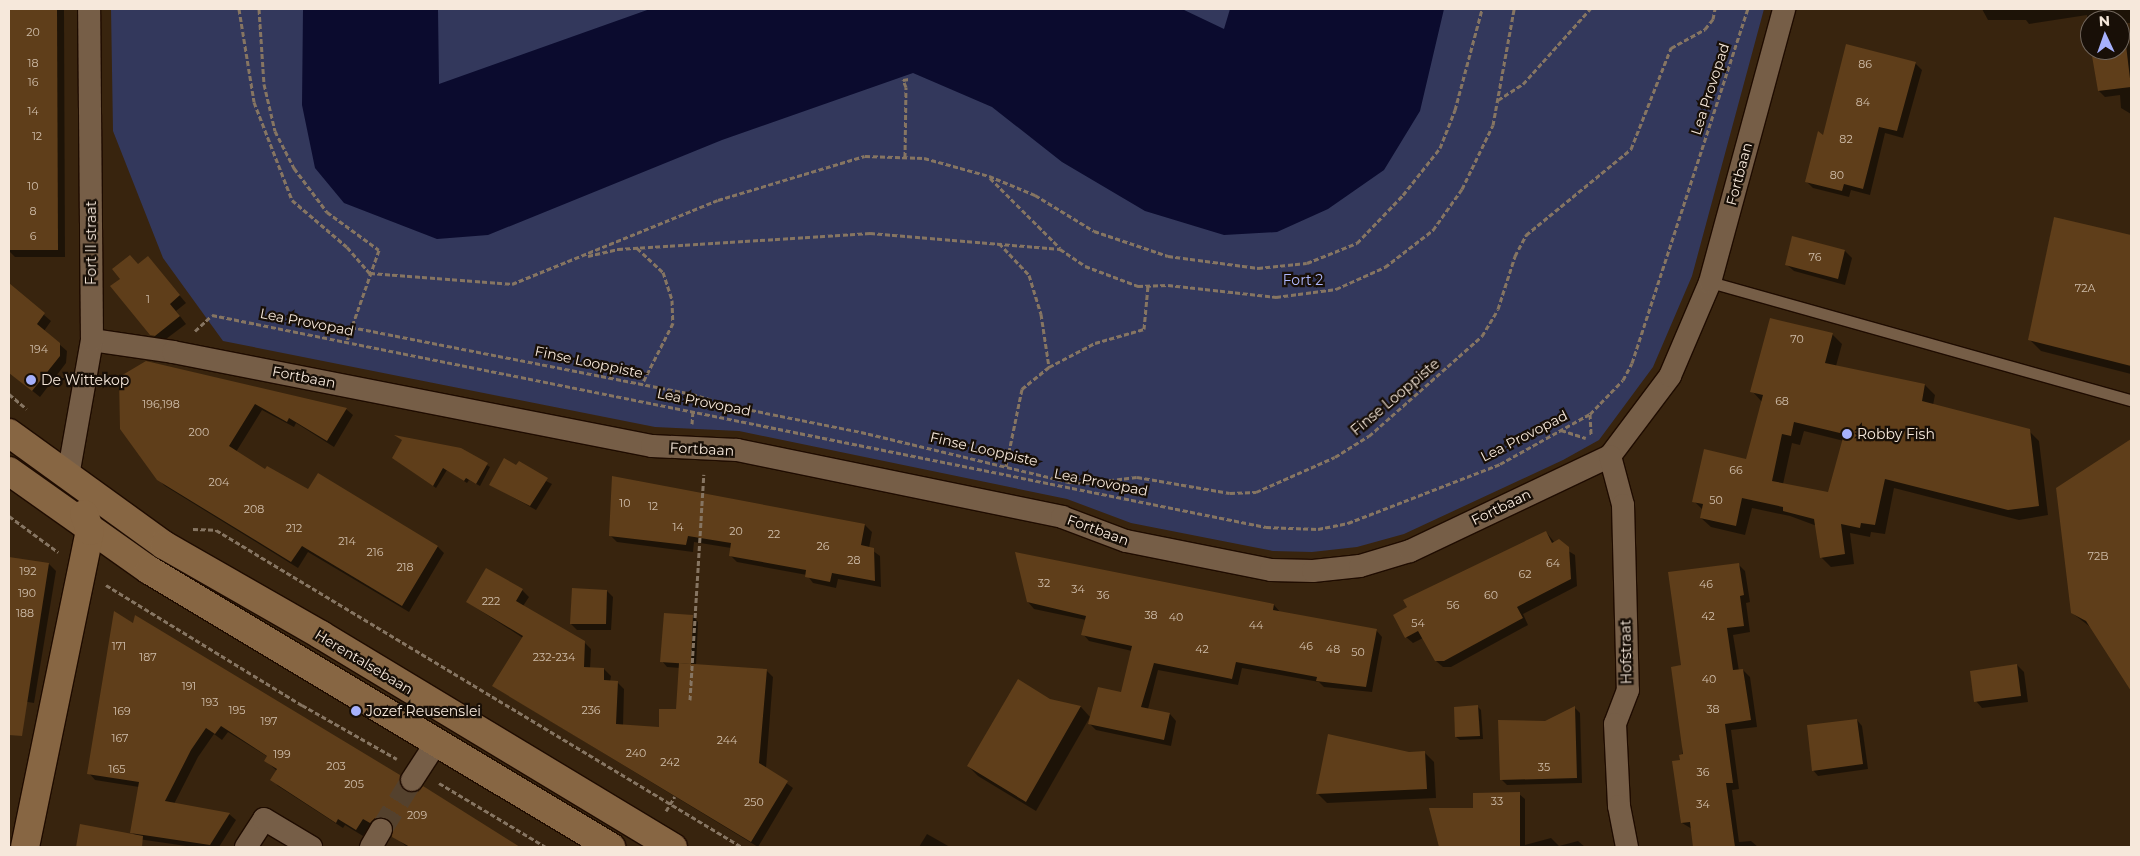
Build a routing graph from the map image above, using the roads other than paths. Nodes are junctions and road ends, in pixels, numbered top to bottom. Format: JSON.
{"nodes":[{"id":1,"x":89,"y":9,"type":"edge"},
{"id":2,"x":1784,"y":9,"type":"edge"},
{"id":3,"x":1710,"y":282,"type":"junction"},
{"id":4,"x":92,"y":340,"type":"junction"},
{"id":5,"x":2131,"y":400,"type":"edge"},
{"id":6,"x":9,"y":433,"type":"edge"},
{"id":7,"x":1610,"y":456,"type":"junction"},
{"id":8,"x":9,"y":471,"type":"edge"},
{"id":9,"x":68,"y":476,"type":"junction"},
{"id":10,"x":133,"y":523,"type":"junction"},
{"id":11,"x":90,"y":530,"type":"junction"},
{"id":12,"x":436,"y":743,"type":"junction"},
{"id":13,"x":415,"y":775,"type":"tunnel mouth"},
{"id":14,"x":25,"y":847,"type":"edge"},
{"id":15,"x":246,"y":847,"type":"edge"},
{"id":16,"x":310,"y":847,"type":"edge"},
{"id":17,"x":611,"y":847,"type":"edge"},
{"id":18,"x":673,"y":847,"type":"edge"},
{"id":19,"x":1627,"y":847,"type":"edge"}],
"edges":[{"from":1,"to":4,"type":"street","name":"Fort II straat"},
{"from":2,"to":3,"type":"street","name":"Fortbaan"},
{"from":3,"to":5,"type":"lane"},
{"from":3,"to":7,"type":"street","name":"Fortbaan"},
{"from":4,"to":7,"type":"street","name":"Fortbaan"},
{"from":4,"to":9,"type":"street","name":"Fort II straat"},
{"from":6,"to":9,"type":"main road","name":"Herentalsebaan"},
{"from":7,"to":19,"type":"street","name":"Hofstraat"},
{"from":8,"to":11,"type":"main road"},
{"from":9,"to":10,"type":"main road","name":"Herentalsebaan"},
{"from":9,"to":11,"type":"main road"},
{"from":10,"to":11,"type":"street"},
{"from":10,"to":18,"type":"main road","name":"Herentalsebaan"},
{"from":11,"to":12,"type":"main road"},
{"from":11,"to":14,"type":"main road"},
{"from":12,"to":13,"type":"street"},
{"from":12,"to":17,"type":"main road"},
{"from":15,"to":16,"type":"street"}]}
